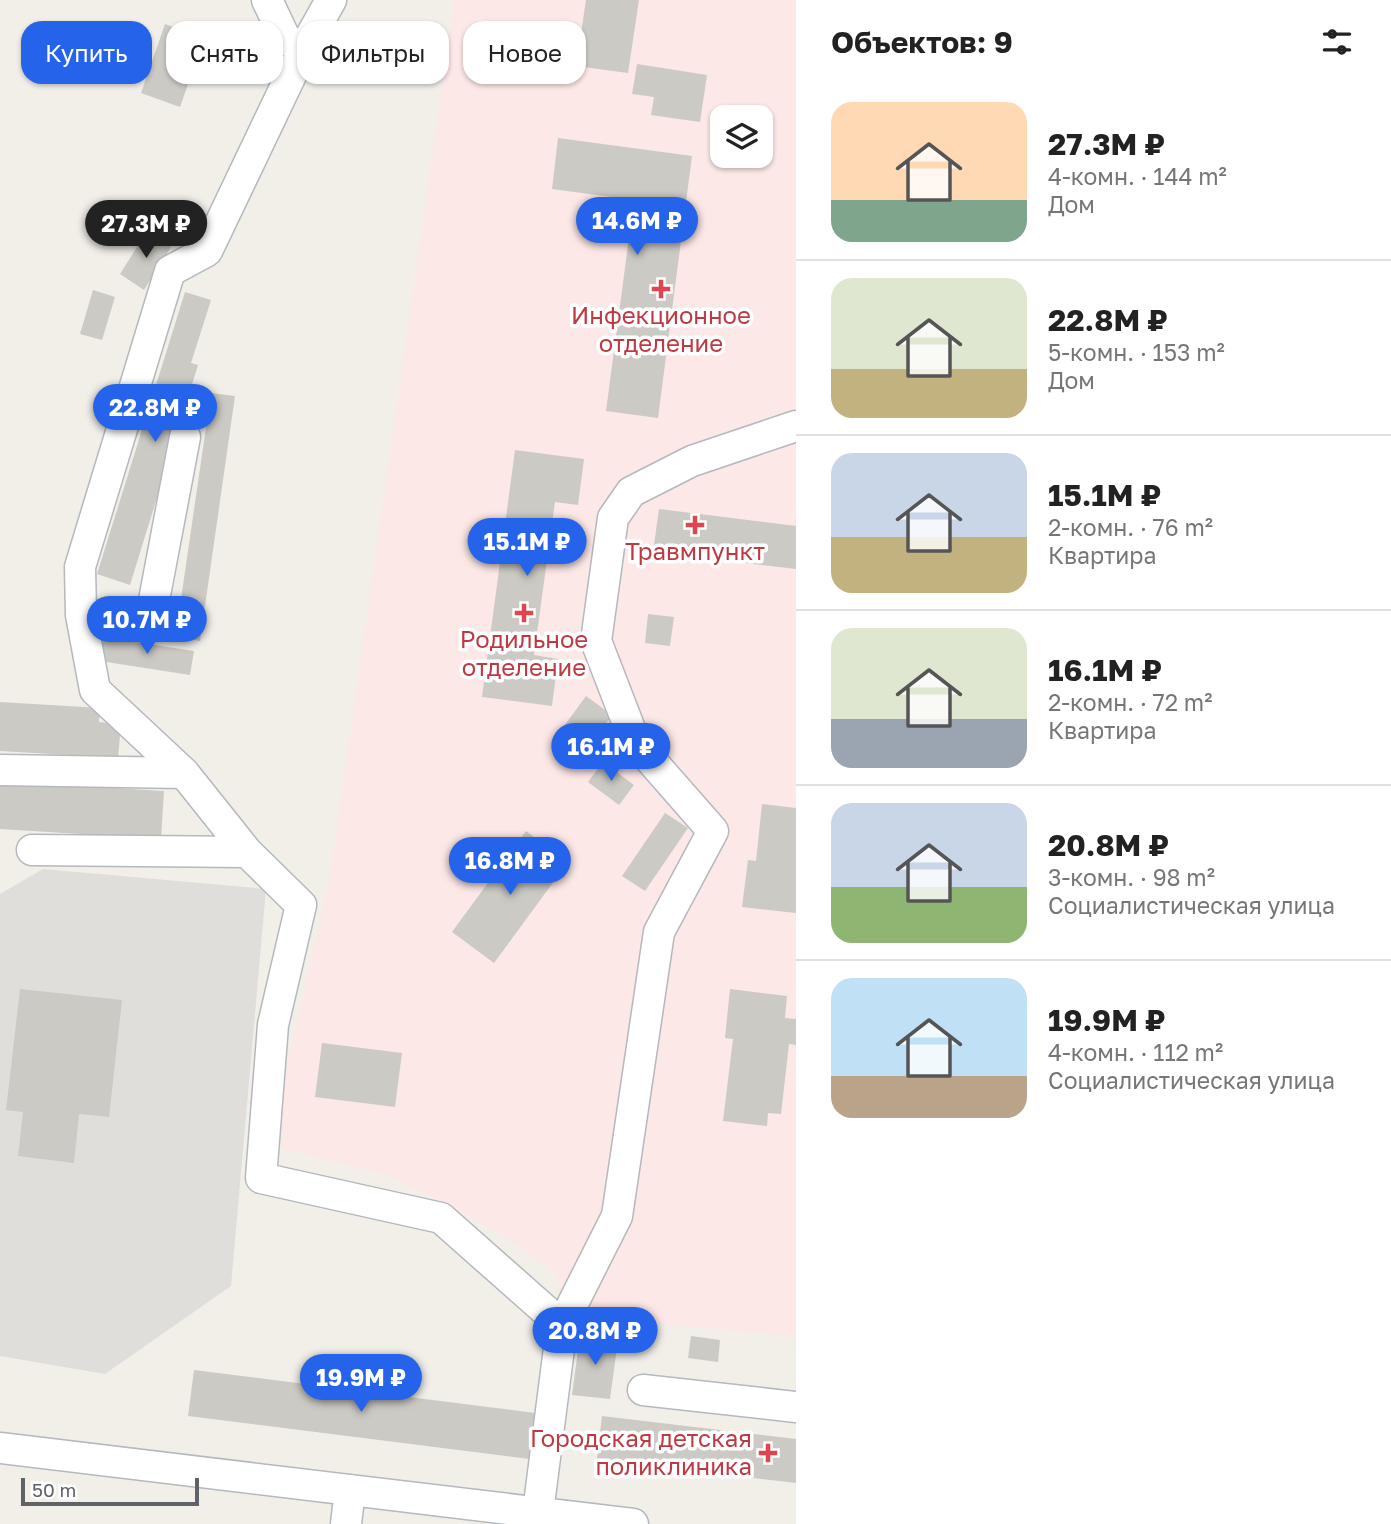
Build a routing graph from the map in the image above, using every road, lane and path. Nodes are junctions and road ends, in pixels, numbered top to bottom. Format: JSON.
{"nodes":[{"id":1,"x":267,"y":0,"type":"edge"},
{"id":2,"x":331,"y":0,"type":"edge"},
{"id":3,"x":319,"y":21,"type":"edge"},
{"id":4,"x":297,"y":46,"type":"edge"},
{"id":5,"x":297,"y":63,"type":"edge"},
{"id":6,"x":796,"y":426,"type":"edge"},
{"id":7,"x":186,"y":437,"type":"dead end"},
{"id":8,"x":81,"y":615,"type":"junction"},
{"id":9,"x":0,"y":770,"type":"edge"},
{"id":10,"x":184,"y":773,"type":"junction"},
{"id":11,"x":32,"y":850,"type":"dead end"},
{"id":12,"x":247,"y":852,"type":"junction"},
{"id":13,"x":562,"y":1325,"type":"junction"},
{"id":14,"x":643,"y":1390,"type":"dead end"},
{"id":15,"x":796,"y":1407,"type":"edge"},
{"id":16,"x":0,"y":1448,"type":"edge"},
{"id":17,"x":350,"y":1490,"type":"junction"},
{"id":18,"x":538,"y":1513,"type":"junction"},
{"id":19,"x":346,"y":1524,"type":"edge"},
{"id":20,"x":633,"y":1524,"type":"edge"}],
"edges":[{"from":1,"to":4,"type":"street"},
{"from":2,"to":3,"type":"street"},
{"from":5,"to":8,"type":"street"},
{"from":6,"to":13,"type":"street"},
{"from":7,"to":8,"type":"street"},
{"from":8,"to":10,"type":"street"},
{"from":9,"to":10,"type":"street"},
{"from":10,"to":12,"type":"street"},
{"from":11,"to":12,"type":"street"},
{"from":12,"to":13,"type":"street"},
{"from":13,"to":18,"type":"street"},
{"from":14,"to":15,"type":"street"},
{"from":16,"to":17,"type":"street"},
{"from":17,"to":18,"type":"street"},
{"from":17,"to":19,"type":"street"},
{"from":18,"to":20,"type":"street"}]}
